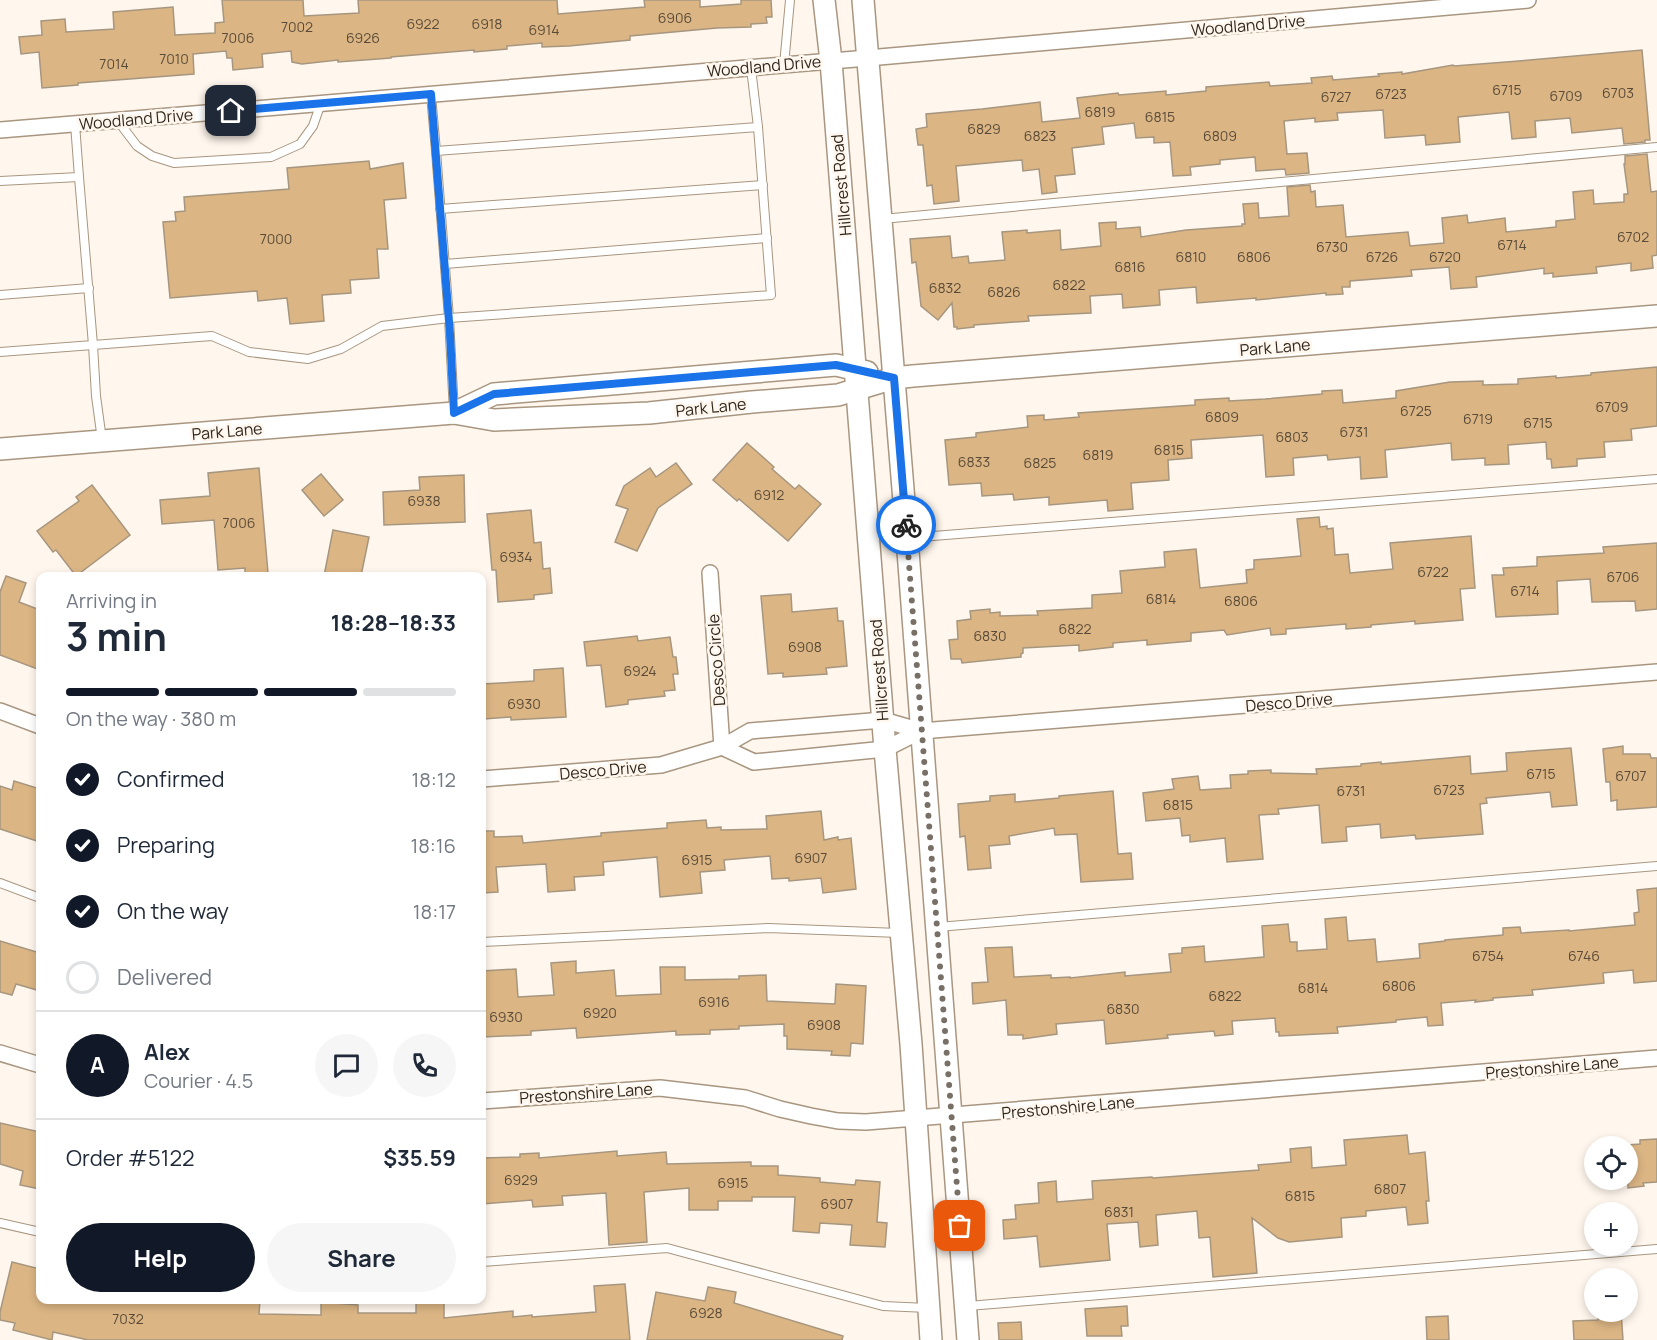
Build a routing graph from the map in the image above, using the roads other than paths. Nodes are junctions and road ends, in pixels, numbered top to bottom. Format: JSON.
{"nodes":[{"id":1,"x":790,"y":0,"type":"edge"},
{"id":2,"x":824,"y":0,"type":"edge"},
{"id":3,"x":863,"y":0,"type":"edge"},
{"id":4,"x":1528,"y":0,"type":"edge"},
{"id":5,"x":868,"y":58,"type":"junction"},
{"id":6,"x":831,"y":61,"type":"junction"},
{"id":7,"x":784,"y":65,"type":"junction"},
{"id":8,"x":751,"y":68,"type":"junction"},
{"id":9,"x":431,"y":94,"type":"junction"},
{"id":10,"x":321,"y":103,"type":"junction"},
{"id":11,"x":118,"y":121,"type":"junction"},
{"id":12,"x":75,"y":124,"type":"junction"},
{"id":13,"x":758,"y":127,"type":"junction"},
{"id":14,"x":0,"y":130,"type":"edge"},
{"id":15,"x":1657,"y":147,"type":"edge"},
{"id":16,"x":436,"y":151,"type":"junction"},
{"id":17,"x":79,"y":177,"type":"junction"},
{"id":18,"x":0,"y":181,"type":"edge"},
{"id":19,"x":763,"y":185,"type":"junction"},
{"id":20,"x":440,"y":209,"type":"junction"},
{"id":21,"x":881,"y":219,"type":"junction"},
{"id":22,"x":767,"y":238,"type":"junction"},
{"id":23,"x":445,"y":264,"type":"junction"},
{"id":24,"x":89,"y":288,"type":"junction"},
{"id":25,"x":0,"y":295,"type":"edge"},
{"id":26,"x":1657,"y":316,"type":"edge"},
{"id":27,"x":449,"y":318,"type":"junction"},
{"id":28,"x":93,"y":345,"type":"junction"},
{"id":29,"x":0,"y":352,"type":"edge"},
{"id":30,"x":894,"y":378,"type":"junction"},
{"id":31,"x":856,"y":379,"type":"junction"},
{"id":32,"x":454,"y":413,"type":"junction"},
{"id":33,"x":102,"y":441,"type":"junction"},
{"id":34,"x":0,"y":449,"type":"edge"},
{"id":35,"x":1657,"y":479,"type":"edge"},
{"id":36,"x":907,"y":538,"type":"junction"},
{"id":37,"x":710,"y":573,"type":"dead end"},
{"id":38,"x":1657,"y":672,"type":"edge"},
{"id":39,"x":0,"y":711,"type":"edge"},
{"id":40,"x":883,"y":720,"type":"junction"},
{"id":41,"x":36,"y":724,"type":"edge"},
{"id":42,"x":921,"y":731,"type":"junction"},
{"id":43,"x":722,"y":747,"type":"junction"},
{"id":44,"x":885,"y":749,"type":"junction"},
{"id":45,"x":486,"y":779,"type":"edge"},
{"id":46,"x":1657,"y":866,"type":"edge"},
{"id":47,"x":0,"y":883,"type":"edge"},
{"id":48,"x":36,"y":896,"type":"edge"},
{"id":49,"x":937,"y":927,"type":"junction"},
{"id":50,"x":901,"y":933,"type":"junction"},
{"id":51,"x":486,"y":942,"type":"edge"},
{"id":52,"x":0,"y":1053,"type":"edge"},
{"id":53,"x":1657,"y":1058,"type":"edge"},
{"id":54,"x":36,"y":1064,"type":"edge"},
{"id":55,"x":486,"y":1101,"type":"edge"},
{"id":56,"x":951,"y":1116,"type":"junction"},
{"id":57,"x":915,"y":1119,"type":"junction"},
{"id":58,"x":0,"y":1223,"type":"edge"},
{"id":59,"x":36,"y":1231,"type":"edge"},
{"id":60,"x":1657,"y":1249,"type":"edge"},
{"id":61,"x":486,"y":1262,"type":"edge"},
{"id":62,"x":966,"y":1306,"type":"junction"},
{"id":63,"x":929,"y":1308,"type":"junction"},
{"id":64,"x":931,"y":1340,"type":"edge"},
{"id":65,"x":968,"y":1340,"type":"edge"}],
"edges":[{"from":1,"to":7,"type":"lane"},
{"from":2,"to":6,"type":"main road","name":"Hillcrest Road"},
{"from":3,"to":5,"type":"main road"},
{"from":4,"to":5,"type":"street","name":"Woodland Drive"},
{"from":5,"to":6,"type":"street","name":"Woodland Drive"},
{"from":5,"to":21,"type":"main road"},
{"from":6,"to":7,"type":"street","name":"Woodland Drive"},
{"from":6,"to":31,"type":"main road","name":"Hillcrest Road"},
{"from":7,"to":8,"type":"street","name":"Woodland Drive"},
{"from":8,"to":9,"type":"street","name":"Woodland Drive"},
{"from":8,"to":13,"type":"lane"},
{"from":9,"to":10,"type":"street","name":"Woodland Drive"},
{"from":9,"to":16,"type":"lane"},
{"from":10,"to":11,"type":"street","name":"Woodland Drive"},
{"from":10,"to":11,"type":"lane"},
{"from":11,"to":12,"type":"street","name":"Woodland Drive"},
{"from":12,"to":14,"type":"street","name":"Woodland Drive"},
{"from":12,"to":17,"type":"lane"},
{"from":13,"to":16,"type":"lane"},
{"from":13,"to":19,"type":"lane"},
{"from":15,"to":21,"type":"lane"},
{"from":16,"to":20,"type":"lane"},
{"from":17,"to":18,"type":"lane"},
{"from":17,"to":24,"type":"lane"},
{"from":19,"to":20,"type":"lane"},
{"from":19,"to":22,"type":"lane"},
{"from":20,"to":23,"type":"lane"},
{"from":21,"to":30,"type":"main road"},
{"from":22,"to":23,"type":"lane"},
{"from":22,"to":27,"type":"lane"},
{"from":23,"to":27,"type":"lane"},
{"from":24,"to":25,"type":"lane"},
{"from":24,"to":28,"type":"lane"},
{"from":26,"to":30,"type":"main road","name":"Park Lane"},
{"from":27,"to":28,"type":"lane"},
{"from":27,"to":32,"type":"lane"},
{"from":28,"to":29,"type":"lane"},
{"from":28,"to":33,"type":"lane"},
{"from":30,"to":31,"type":"main road","name":"Park Lane"},
{"from":30,"to":36,"type":"main road"},
{"from":31,"to":32,"type":"main road","name":"Park Lane"},
{"from":31,"to":32,"type":"main road","name":"Park Lane"},
{"from":31,"to":40,"type":"main road","name":"Hillcrest Road"},
{"from":32,"to":33,"type":"main road","name":"Park Lane"},
{"from":33,"to":34,"type":"main road","name":"Park Lane"},
{"from":35,"to":36,"type":"lane"},
{"from":36,"to":42,"type":"main road"},
{"from":37,"to":43,"type":"street","name":"Desco Circle"},
{"from":38,"to":42,"type":"street","name":"Desco Drive"},
{"from":39,"to":41,"type":"street"},
{"from":40,"to":42,"type":"street","name":"Desco Drive"},
{"from":40,"to":43,"type":"street","name":"Desco Drive"},
{"from":40,"to":44,"type":"main road","name":"Hillcrest Road"},
{"from":42,"to":44,"type":"street","name":"Desco Drive"},
{"from":42,"to":49,"type":"main road"},
{"from":43,"to":44,"type":"street","name":"Desco Drive"},
{"from":43,"to":45,"type":"street","name":"Desco Drive"},
{"from":44,"to":50,"type":"main road","name":"Hillcrest Road"},
{"from":46,"to":49,"type":"lane"},
{"from":47,"to":48,"type":"lane"},
{"from":49,"to":56,"type":"main road"},
{"from":50,"to":51,"type":"lane"},
{"from":50,"to":57,"type":"main road","name":"Hillcrest Road"},
{"from":52,"to":54,"type":"street"},
{"from":53,"to":56,"type":"street","name":"Prestonshire Lane"},
{"from":55,"to":57,"type":"street","name":"Prestonshire Lane"},
{"from":56,"to":57,"type":"street","name":"Prestonshire Lane"},
{"from":56,"to":62,"type":"main road"},
{"from":57,"to":63,"type":"main road","name":"Hillcrest Road"},
{"from":58,"to":59,"type":"lane"},
{"from":60,"to":62,"type":"lane"},
{"from":61,"to":63,"type":"lane"},
{"from":62,"to":65,"type":"main road"},
{"from":63,"to":64,"type":"main road","name":"Hillcrest Road"}]}
